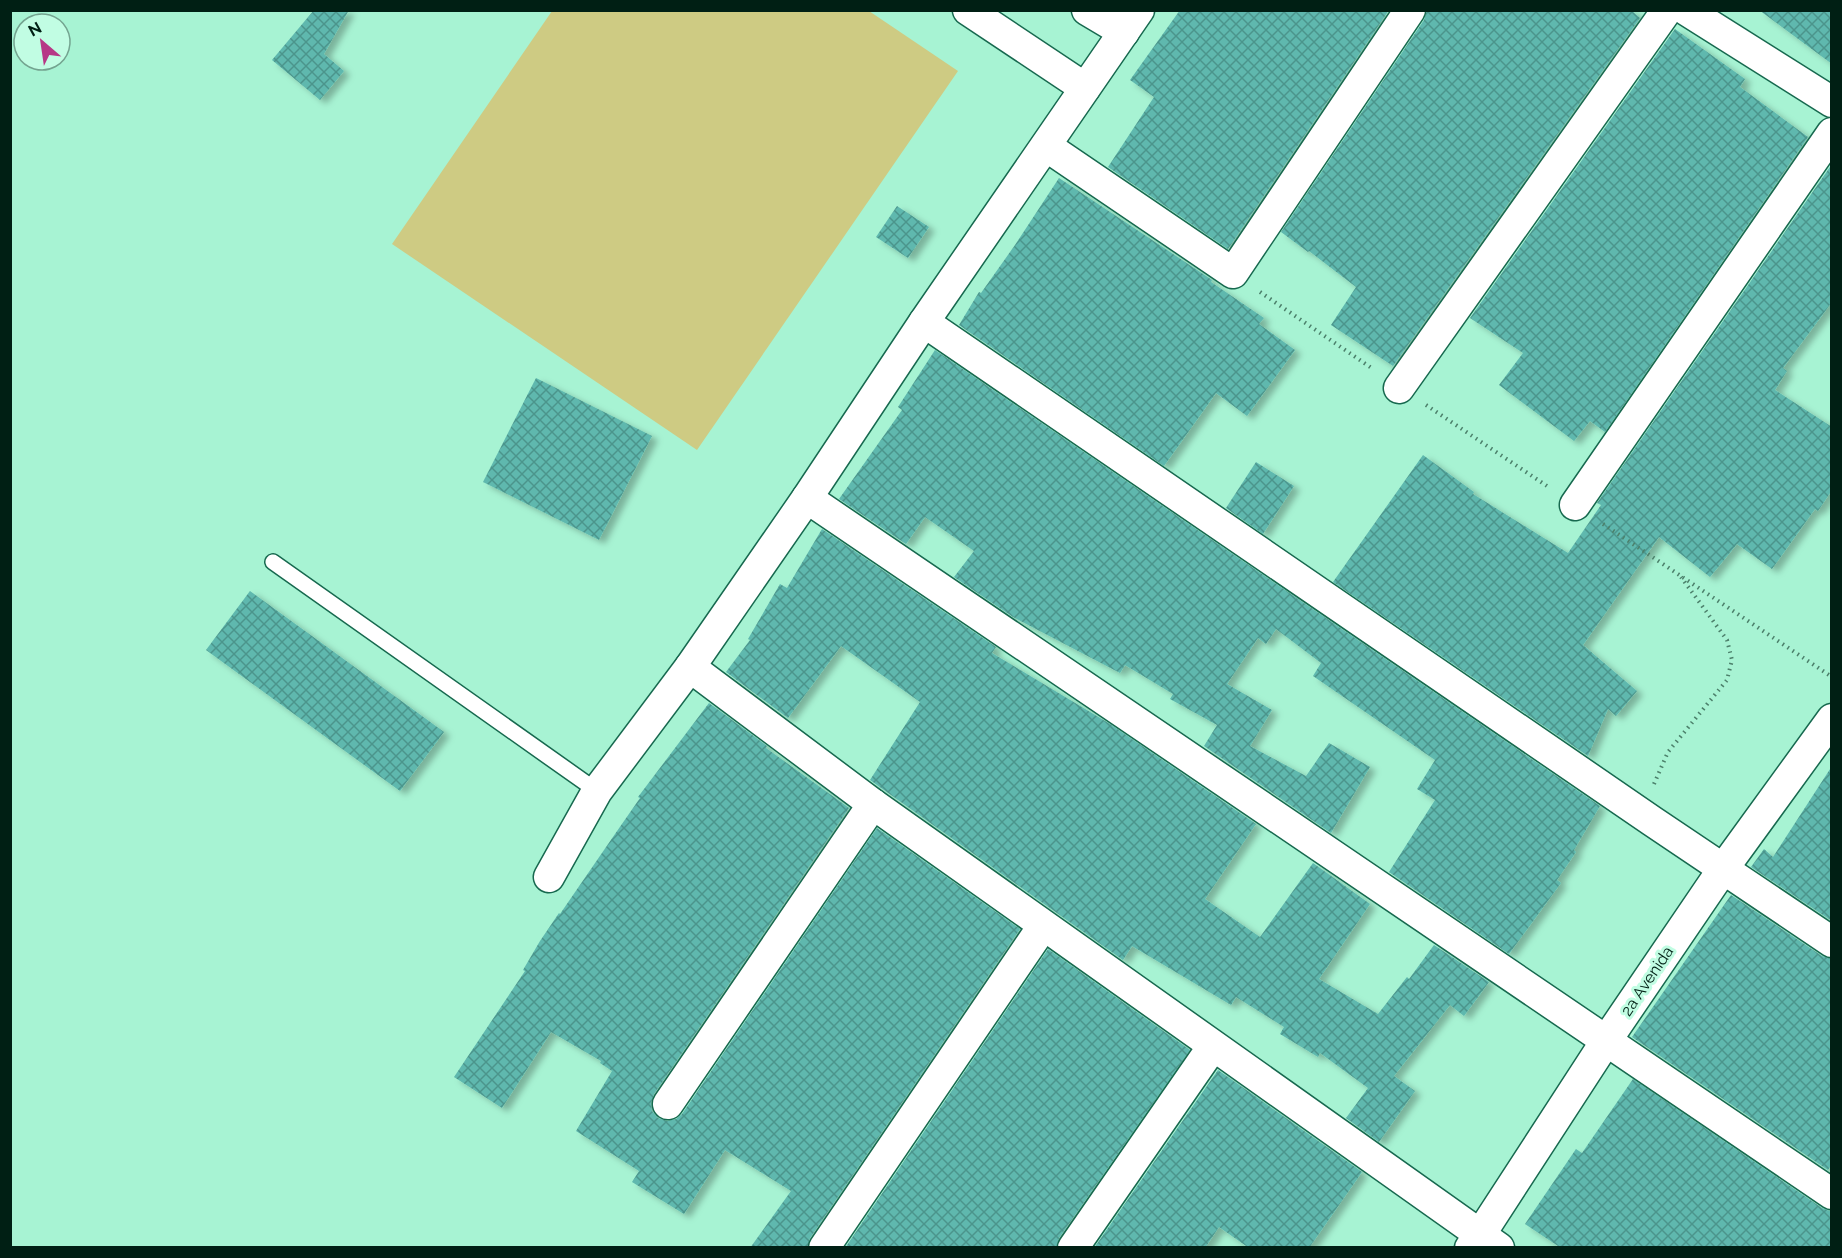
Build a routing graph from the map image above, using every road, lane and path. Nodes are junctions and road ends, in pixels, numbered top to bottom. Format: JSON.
{"nodes":[{"id":1,"x":968,"y":10,"type":"edge"},
{"id":2,"x":1087,"y":10,"type":"edge"},
{"id":3,"x":1410,"y":10,"type":"edge"},
{"id":4,"x":1667,"y":10,"type":"edge"},
{"id":5,"x":1686,"y":10,"type":"edge"},
{"id":6,"x":1132,"y":21,"type":"edge"},
{"id":7,"x":1085,"y":88,"type":"junction"},
{"id":8,"x":1832,"y":102,"type":"edge"},
{"id":9,"x":1832,"y":133,"type":"edge"},
{"id":10,"x":1046,"y":146,"type":"junction"},
{"id":11,"x":1233,"y":273,"type":"junction"},
{"id":12,"x":924,"y":322,"type":"junction"},
{"id":13,"x":1399,"y":388,"type":"junction"},
{"id":14,"x":807,"y":498,"type":"junction"},
{"id":15,"x":1575,"y":505,"type":"junction"},
{"id":16,"x":273,"y":562,"type":"dead end"},
{"id":17,"x":1679,"y":575,"type":"junction"},
{"id":18,"x":690,"y":667,"type":"junction"},
{"id":19,"x":1832,"y":677,"type":"edge"},
{"id":20,"x":1832,"y":719,"type":"edge"},
{"id":21,"x":597,"y":791,"type":"junction"},
{"id":22,"x":873,"y":804,"type":"junction"},
{"id":23,"x":1652,"y":821,"type":"junction"},
{"id":24,"x":1723,"y":869,"type":"junction"},
{"id":25,"x":549,"y":877,"type":"dead end"},
{"id":26,"x":1043,"y":926,"type":"junction"},
{"id":27,"x":1832,"y":942,"type":"edge"},
{"id":28,"x":1606,"y":1041,"type":"junction"},
{"id":29,"x":1213,"y":1046,"type":"junction"},
{"id":30,"x":669,"y":1104,"type":"dead end"},
{"id":31,"x":1832,"y":1194,"type":"edge"},
{"id":32,"x":1483,"y":1243,"type":"edge"},
{"id":33,"x":824,"y":1248,"type":"edge"},
{"id":34,"x":1073,"y":1248,"type":"edge"}],
"edges":[{"from":1,"to":7,"type":"street"},
{"from":2,"to":6,"type":"street"},
{"from":3,"to":11,"type":"street"},
{"from":4,"to":13,"type":"street"},
{"from":5,"to":8,"type":"street"},
{"from":6,"to":7,"type":"street"},
{"from":7,"to":10,"type":"street"},
{"from":9,"to":15,"type":"street"},
{"from":10,"to":11,"type":"street"},
{"from":10,"to":12,"type":"street"},
{"from":11,"to":13,"type":"path"},
{"from":12,"to":14,"type":"street"},
{"from":12,"to":23,"type":"street"},
{"from":13,"to":15,"type":"path"},
{"from":14,"to":18,"type":"street"},
{"from":14,"to":28,"type":"street"},
{"from":15,"to":17,"type":"path"},
{"from":16,"to":21,"type":"lane"},
{"from":17,"to":19,"type":"path"},
{"from":17,"to":23,"type":"path"},
{"from":18,"to":21,"type":"street"},
{"from":18,"to":22,"type":"street"},
{"from":20,"to":24,"type":"street","name":"2a Avenida"},
{"from":21,"to":25,"type":"street"},
{"from":22,"to":26,"type":"street"},
{"from":22,"to":30,"type":"street"},
{"from":23,"to":24,"type":"street"},
{"from":24,"to":27,"type":"street"},
{"from":24,"to":28,"type":"street","name":"2a Avenida"},
{"from":26,"to":29,"type":"street"},
{"from":26,"to":33,"type":"street"},
{"from":28,"to":31,"type":"street"},
{"from":28,"to":32,"type":"street","name":"2a Avenida"},
{"from":29,"to":32,"type":"street"},
{"from":29,"to":34,"type":"street"}]}
